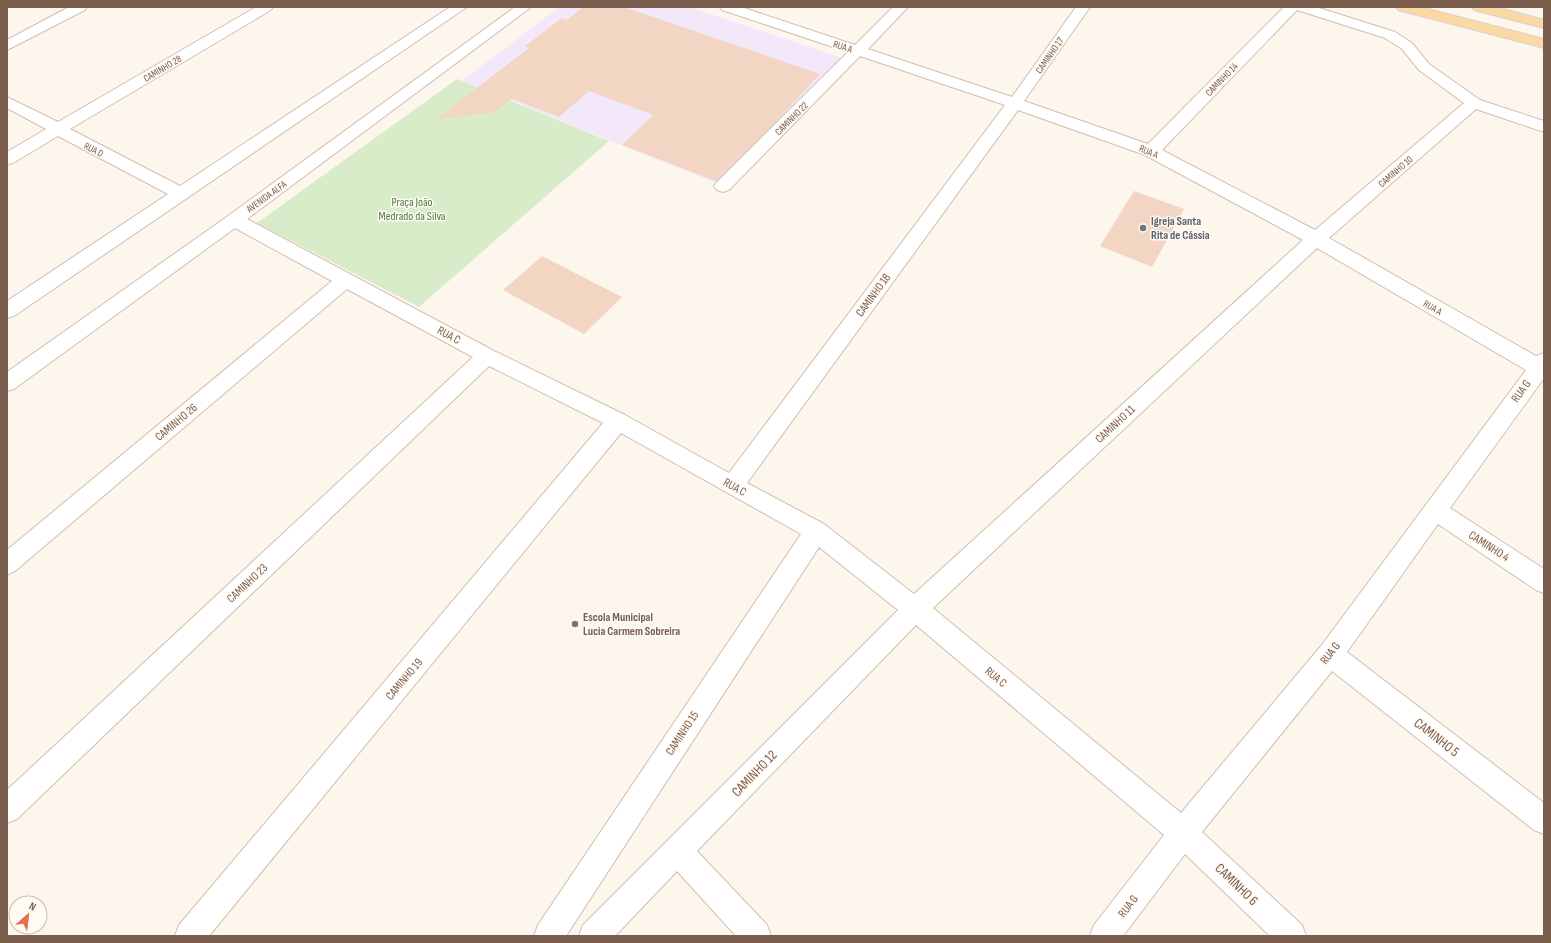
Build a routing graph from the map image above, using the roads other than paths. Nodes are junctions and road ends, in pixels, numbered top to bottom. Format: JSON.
{"nodes":[{"id":1,"x":80,"y":7,"type":"edge"},
{"id":2,"x":266,"y":7,"type":"edge"},
{"id":3,"x":460,"y":7,"type":"edge"},
{"id":4,"x":524,"y":7,"type":"edge"},
{"id":5,"x":727,"y":7,"type":"edge"},
{"id":6,"x":901,"y":7,"type":"edge"},
{"id":7,"x":1083,"y":7,"type":"edge"},
{"id":8,"x":1292,"y":7,"type":"edge"},
{"id":9,"x":1301,"y":7,"type":"edge"},
{"id":10,"x":1403,"y":7,"type":"edge"},
{"id":11,"x":1479,"y":7,"type":"edge"},
{"id":12,"x":1544,"y":24,"type":"edge"},
{"id":13,"x":1544,"y":44,"type":"edge"},
{"id":14,"x":7,"y":46,"type":"edge"},
{"id":15,"x":858,"y":51,"type":"junction"},
{"id":16,"x":7,"y":102,"type":"edge"},
{"id":17,"x":1015,"y":103,"type":"junction"},
{"id":18,"x":1474,"y":103,"type":"junction"},
{"id":19,"x":1544,"y":127,"type":"edge"},
{"id":20,"x":58,"y":130,"type":"junction"},
{"id":21,"x":1151,"y":151,"type":"junction"},
{"id":22,"x":7,"y":159,"type":"edge"},
{"id":23,"x":723,"y":186,"type":"dead end"},
{"id":24,"x":181,"y":194,"type":"junction"},
{"id":25,"x":234,"y":220,"type":"junction"},
{"id":26,"x":1316,"y":239,"type":"junction"},
{"id":27,"x":345,"y":280,"type":"junction"},
{"id":28,"x":7,"y":311,"type":"edge"},
{"id":29,"x":488,"y":356,"type":"junction"},
{"id":30,"x":1542,"y":366,"type":"edge"},
{"id":31,"x":7,"y":383,"type":"edge"},
{"id":32,"x":618,"y":421,"type":"junction"},
{"id":33,"x":732,"y":486,"type":"junction"},
{"id":34,"x":1435,"y":510,"type":"junction"},
{"id":35,"x":816,"y":531,"type":"junction"},
{"id":36,"x":7,"y":564,"type":"edge"},
{"id":37,"x":1544,"y":582,"type":"edge"},
{"id":38,"x":915,"y":610,"type":"junction"},
{"id":39,"x":1330,"y":654,"type":"junction"},
{"id":40,"x":7,"y":810,"type":"edge"},
{"id":41,"x":1544,"y":820,"type":"edge"},
{"id":42,"x":1183,"y":833,"type":"junction"},
{"id":43,"x":678,"y":850,"type":"junction"},
{"id":44,"x":190,"y":936,"type":"edge"},
{"id":45,"x":549,"y":936,"type":"edge"},
{"id":46,"x":594,"y":936,"type":"edge"},
{"id":47,"x":756,"y":936,"type":"edge"},
{"id":48,"x":1105,"y":936,"type":"edge"},
{"id":49,"x":1291,"y":936,"type":"edge"}],
"edges":[{"from":1,"to":14,"type":"street"},
{"from":2,"to":20,"type":"street","name":"CAMINHO 28"},
{"from":3,"to":24,"type":"street"},
{"from":4,"to":25,"type":"street","name":"AVENIDA ALFA"},
{"from":5,"to":15,"type":"street","name":"RUA A"},
{"from":6,"to":15,"type":"street","name":"CAMINHO 22"},
{"from":7,"to":17,"type":"street","name":"CAMINHO 17"},
{"from":8,"to":21,"type":"street","name":"CAMINHO 14"},
{"from":9,"to":18,"type":"street"},
{"from":10,"to":13,"type":"main road"},
{"from":11,"to":12,"type":"main road"},
{"from":15,"to":17,"type":"street","name":"RUA A"},
{"from":15,"to":23,"type":"street","name":"CAMINHO 22"},
{"from":16,"to":20,"type":"street","name":"RUA D"},
{"from":17,"to":21,"type":"street","name":"RUA A"},
{"from":17,"to":33,"type":"street","name":"CAMINHO 18"},
{"from":18,"to":19,"type":"street"},
{"from":18,"to":26,"type":"street","name":"CAMINHO 10"},
{"from":20,"to":22,"type":"street","name":"CAMINHO 28"},
{"from":20,"to":24,"type":"street","name":"RUA D"},
{"from":21,"to":26,"type":"street","name":"RUA A"},
{"from":24,"to":28,"type":"street"},
{"from":25,"to":27,"type":"street","name":"RUA C"},
{"from":25,"to":31,"type":"street","name":"AVENIDA ALFA"},
{"from":26,"to":30,"type":"street","name":"RUA A"},
{"from":26,"to":38,"type":"street","name":"CAMINHO 11"},
{"from":27,"to":29,"type":"street","name":"RUA C"},
{"from":27,"to":36,"type":"street","name":"CAMINHO 26"},
{"from":29,"to":32,"type":"street","name":"RUA C"},
{"from":29,"to":40,"type":"street","name":"CAMINHO 23"},
{"from":30,"to":34,"type":"street","name":"RUA G"},
{"from":32,"to":33,"type":"street","name":"RUA C"},
{"from":32,"to":44,"type":"street","name":"CAMINHO 19"},
{"from":33,"to":35,"type":"street","name":"RUA C"},
{"from":34,"to":37,"type":"street","name":"CAMINHO 4"},
{"from":34,"to":39,"type":"street","name":"RUA G"},
{"from":35,"to":38,"type":"street","name":"RUA C"},
{"from":35,"to":45,"type":"street","name":"CAMINHO 15"},
{"from":38,"to":42,"type":"street","name":"RUA C"},
{"from":38,"to":43,"type":"street","name":"CAMINHO 12"},
{"from":39,"to":41,"type":"street","name":"CAMINHO 5"},
{"from":39,"to":42,"type":"street","name":"RUA G"},
{"from":42,"to":48,"type":"street","name":"RUA G"},
{"from":42,"to":49,"type":"street","name":"CAMINHO 6"},
{"from":43,"to":46,"type":"street","name":"CAMINHO 12"},
{"from":43,"to":47,"type":"street"}]}
